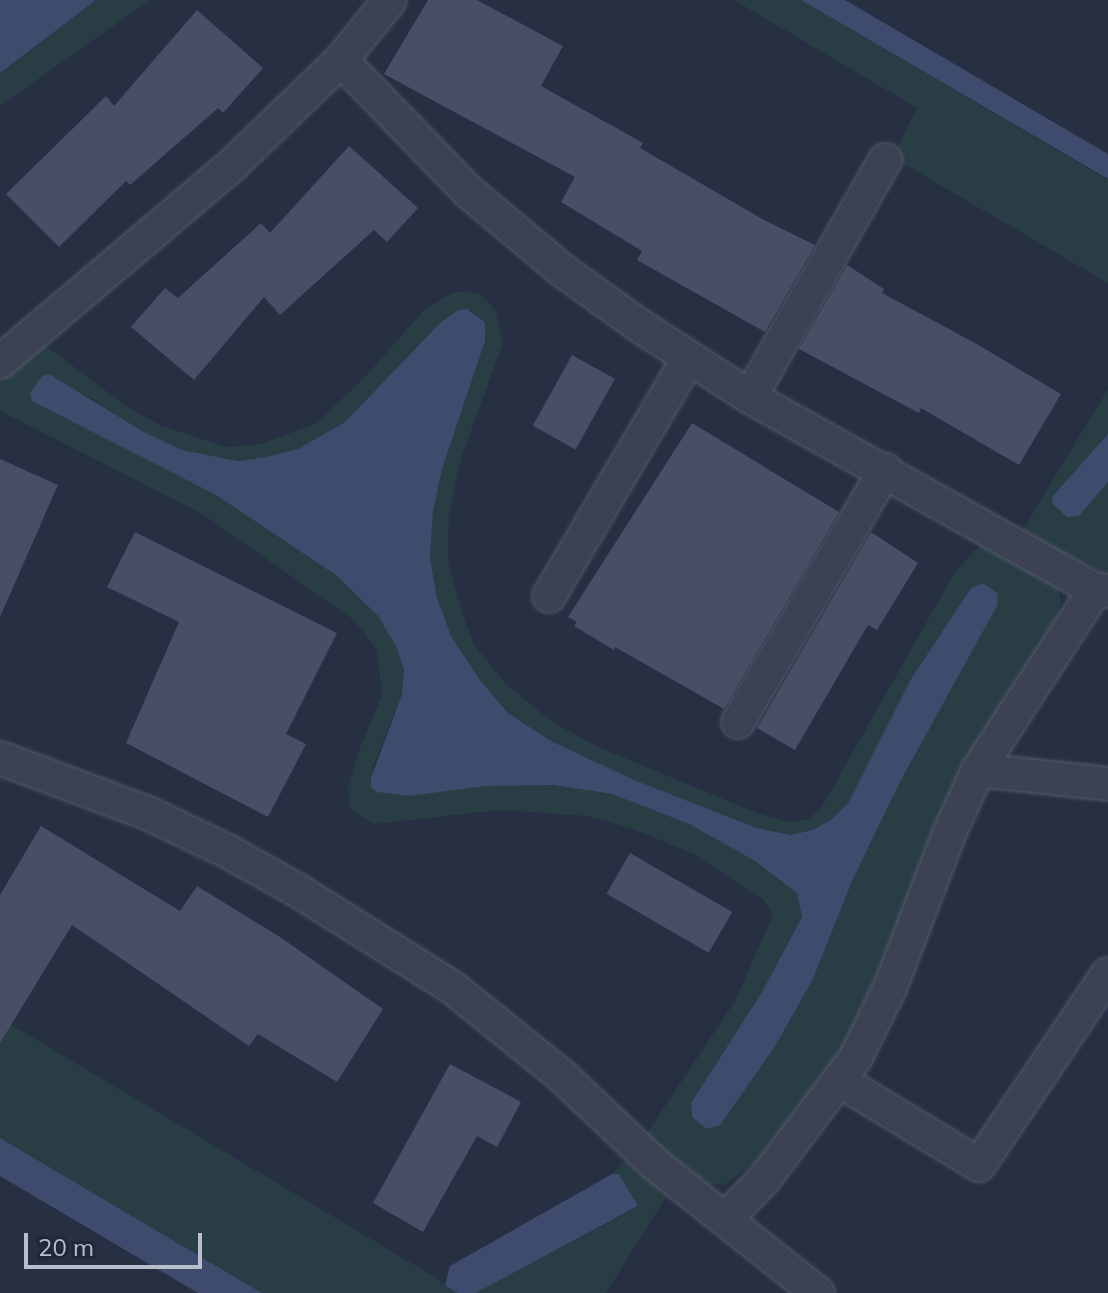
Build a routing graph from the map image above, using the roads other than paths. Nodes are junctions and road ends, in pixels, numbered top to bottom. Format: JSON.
{"nodes":[{"id":1,"x":390,"y":0,"type":"edge"},
{"id":2,"x":341,"y":60,"type":"junction"},
{"id":3,"x":885,"y":160,"type":"dead end"},
{"id":4,"x":688,"y":359,"type":"junction"},
{"id":5,"x":0,"y":362,"type":"edge"},
{"id":6,"x":750,"y":397,"type":"junction"},
{"id":7,"x":885,"y":470,"type":"junction"},
{"id":8,"x":1102,"y":590,"type":"edge"},
{"id":9,"x":549,"y":596,"type":"dead end"},
{"id":10,"x":738,"y":722,"type":"dead end"},
{"id":11,"x":0,"y":758,"type":"edge"},
{"id":12,"x":978,"y":770,"type":"junction"},
{"id":13,"x":1108,"y":784,"type":"edge"},
{"id":14,"x":1108,"y":974,"type":"edge"},
{"id":15,"x":840,"y":1081,"type":"junction"},
{"id":16,"x":726,"y":1219,"type":"junction"},
{"id":17,"x":818,"y":1293,"type":"edge"}],
"edges":[{"from":1,"to":2,"type":"lane"},
{"from":2,"to":4,"type":"lane"},
{"from":2,"to":5,"type":"lane"},
{"from":3,"to":6,"type":"lane"},
{"from":4,"to":6,"type":"lane"},
{"from":4,"to":9,"type":"lane"},
{"from":6,"to":7,"type":"lane"},
{"from":7,"to":8,"type":"lane"},
{"from":7,"to":10,"type":"lane"},
{"from":8,"to":12,"type":"lane"},
{"from":11,"to":16,"type":"lane"},
{"from":12,"to":13,"type":"lane"},
{"from":12,"to":15,"type":"lane"},
{"from":14,"to":15,"type":"lane"},
{"from":15,"to":16,"type":"lane"},
{"from":16,"to":17,"type":"lane"}]}
